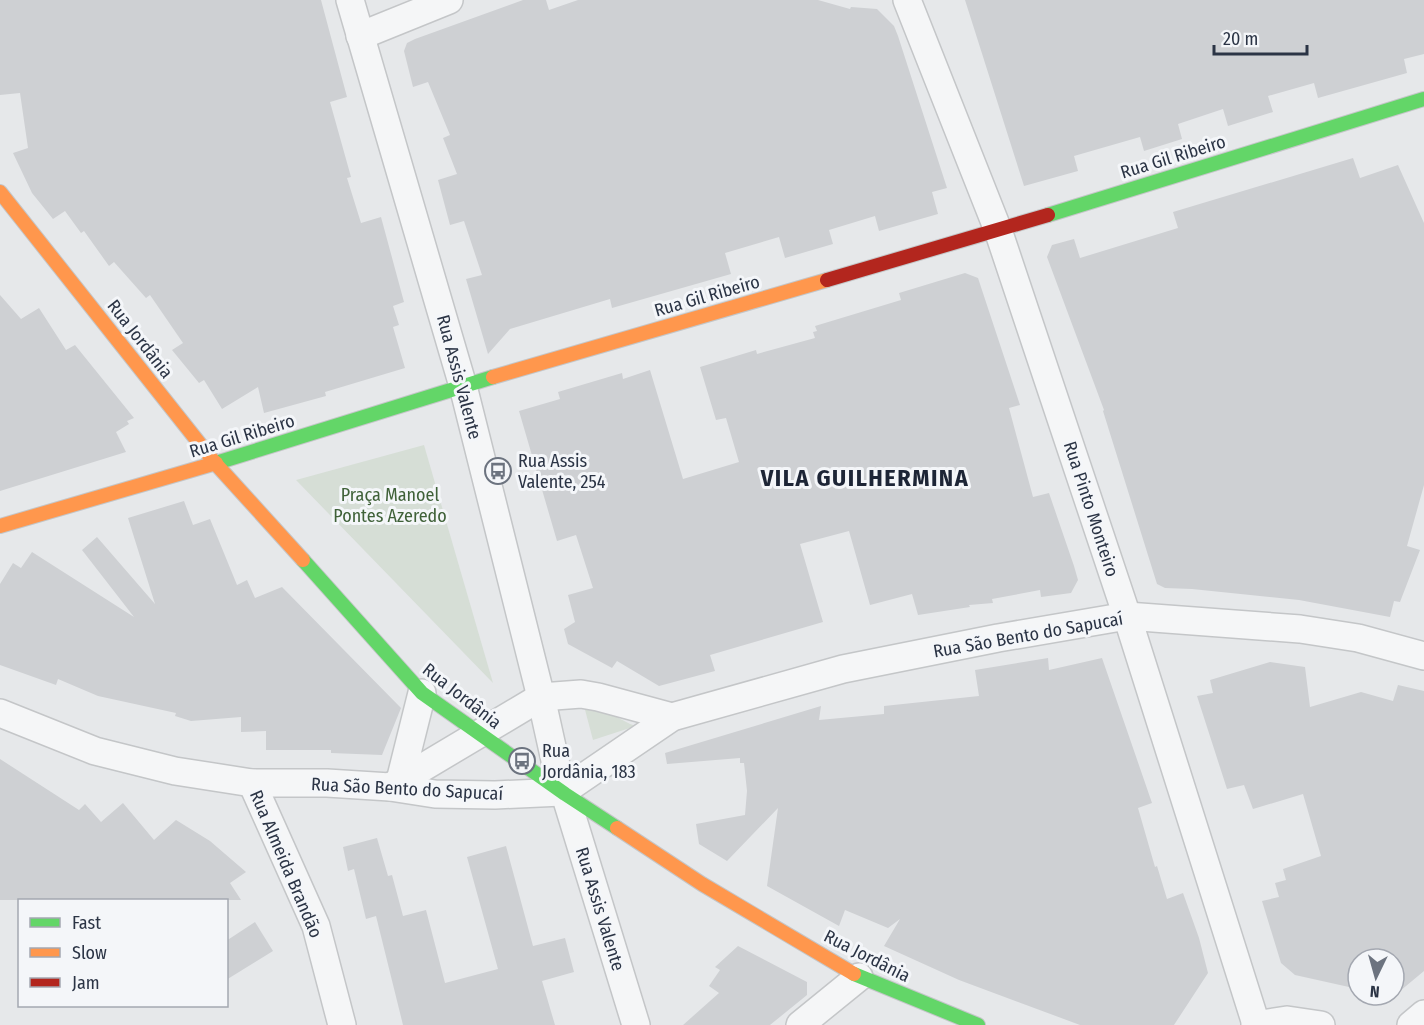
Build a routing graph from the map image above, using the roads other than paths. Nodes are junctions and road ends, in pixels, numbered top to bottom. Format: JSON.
{"nodes":[{"id":1,"x":350,"y":0,"type":"edge"},
{"id":2,"x":448,"y":0,"type":"edge"},
{"id":3,"x":908,"y":0,"type":"edge"},
{"id":4,"x":360,"y":36,"type":"junction"},
{"id":5,"x":1424,"y":99,"type":"edge"},
{"id":6,"x":0,"y":192,"type":"edge"},
{"id":7,"x":998,"y":230,"type":"junction"},
{"id":8,"x":463,"y":386,"type":"junction"},
{"id":9,"x":215,"y":463,"type":"junction"},
{"id":10,"x":0,"y":526,"type":"edge"},
{"id":11,"x":1127,"y":616,"type":"junction"},
{"id":12,"x":1422,"y":647,"type":"edge"},
{"id":13,"x":422,"y":693,"type":"junction"},
{"id":14,"x":542,"y":697,"type":"junction"},
{"id":15,"x":0,"y":713,"type":"edge"},
{"id":16,"x":672,"y":717,"type":"junction"},
{"id":17,"x":478,"y":734,"type":"junction"},
{"id":18,"x":252,"y":783,"type":"junction"},
{"id":19,"x":395,"y":784,"type":"junction"},
{"id":20,"x":563,"y":793,"type":"junction"},
{"id":21,"x":859,"y":976,"type":"junction"},
{"id":22,"x":1424,"y":1014,"type":"edge"},
{"id":23,"x":342,"y":1025,"type":"edge"},
{"id":24,"x":636,"y":1025,"type":"edge"},
{"id":25,"x":800,"y":1025,"type":"edge"},
{"id":26,"x":978,"y":1025,"type":"edge"},
{"id":27,"x":1256,"y":1025,"type":"edge"},
{"id":28,"x":1321,"y":1025,"type":"edge"},
{"id":29,"x":1411,"y":1025,"type":"edge"}],
"edges":[{"from":1,"to":4,"type":"street","name":"Rua Assis Valente"},
{"from":2,"to":4,"type":"street"},
{"from":3,"to":7,"type":"street","name":"Rua Pinto Monteiro"},
{"from":4,"to":8,"type":"street","name":"Rua Assis Valente"},
{"from":5,"to":7,"type":"street","name":"Rua Gil Ribeiro"},
{"from":6,"to":9,"type":"street","name":"Rua Jordânia"},
{"from":7,"to":8,"type":"street","name":"Rua Gil Ribeiro"},
{"from":7,"to":11,"type":"street","name":"Rua Pinto Monteiro"},
{"from":8,"to":9,"type":"street","name":"Rua Gil Ribeiro"},
{"from":8,"to":14,"type":"street","name":"Rua Assis Valente"},
{"from":9,"to":10,"type":"street","name":"Rua Gil Ribeiro"},
{"from":9,"to":13,"type":"street","name":"Rua Jordânia"},
{"from":11,"to":12,"type":"street","name":"Rua São Bento do Sapucaí"},
{"from":11,"to":16,"type":"street","name":"Rua São Bento do Sapucaí"},
{"from":11,"to":27,"type":"street","name":"Rua Pinto Monteiro"},
{"from":13,"to":17,"type":"street","name":"Rua Jordânia"},
{"from":13,"to":19,"type":"street"},
{"from":14,"to":16,"type":"street"},
{"from":14,"to":17,"type":"street"},
{"from":14,"to":20,"type":"street","name":"Rua Assis Valente"},
{"from":15,"to":18,"type":"street","name":"Rua Almeida Brandão"},
{"from":16,"to":20,"type":"street"},
{"from":17,"to":19,"type":"street"},
{"from":17,"to":20,"type":"street","name":"Rua Jordânia"},
{"from":18,"to":19,"type":"street","name":"Rua São Bento do Sapucaí"},
{"from":18,"to":23,"type":"street","name":"Rua Almeida Brandão"},
{"from":19,"to":20,"type":"street","name":"Rua São Bento do Sapucaí"},
{"from":20,"to":21,"type":"street","name":"Rua Jordânia"},
{"from":20,"to":24,"type":"street","name":"Rua Assis Valente"},
{"from":21,"to":25,"type":"street"},
{"from":21,"to":26,"type":"street","name":"Rua Jordânia"},
{"from":22,"to":29,"type":"street"},
{"from":27,"to":28,"type":"street"}]}
